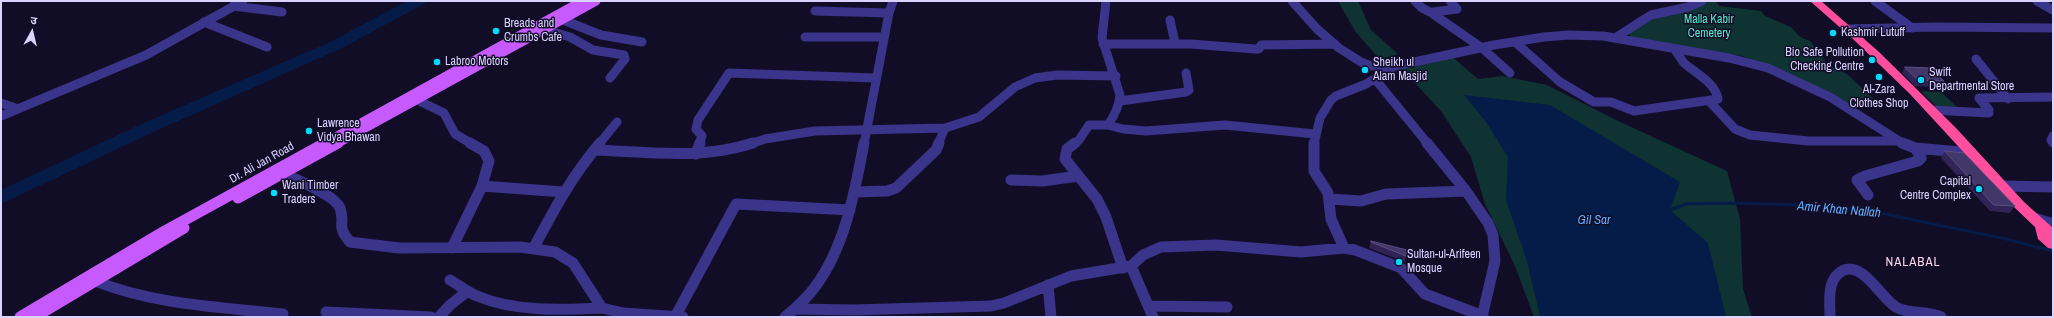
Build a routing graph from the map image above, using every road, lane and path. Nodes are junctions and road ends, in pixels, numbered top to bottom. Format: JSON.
{"nodes":[{"id":1,"x":243,"y":1,"type":"edge"},
{"id":2,"x":582,"y":1,"type":"edge"},
{"id":3,"x":596,"y":1,"type":"edge"},
{"id":4,"x":893,"y":1,"type":"edge"},
{"id":5,"x":1106,"y":1,"type":"edge"},
{"id":6,"x":1292,"y":1,"type":"edge"},
{"id":7,"x":1415,"y":1,"type":"edge"},
{"id":8,"x":1450,"y":1,"type":"edge"},
{"id":9,"x":1670,"y":1,"type":"edge"},
{"id":10,"x":1702,"y":1,"type":"edge"},
{"id":11,"x":1815,"y":1,"type":"edge"},
{"id":12,"x":1875,"y":1,"type":"edge"},
{"id":13,"x":2037,"y":1,"type":"edge"},
{"id":14,"x":233,"y":6,"type":"junction"},
{"id":15,"x":2053,"y":10,"type":"edge"},
{"id":16,"x":815,"y":11,"type":"dead end"},
{"id":17,"x":1670,"y":11,"type":"junction"},
{"id":18,"x":282,"y":12,"type":"dead end"},
{"id":19,"x":889,"y":13,"type":"junction"},
{"id":20,"x":1432,"y":13,"type":"junction"},
{"id":21,"x":563,"y":20,"type":"junction"},
{"id":22,"x":1170,"y":20,"type":"dead end"},
{"id":23,"x":204,"y":22,"type":"junction"},
{"id":24,"x":1912,"y":28,"type":"junction"},
{"id":25,"x":2053,"y":28,"type":"edge"},
{"id":26,"x":546,"y":30,"type":"junction"},
{"id":27,"x":1847,"y":30,"type":"junction"},
{"id":28,"x":805,"y":37,"type":"dead end"},
{"id":29,"x":884,"y":37,"type":"junction"},
{"id":30,"x":1615,"y":38,"type":"junction"},
{"id":31,"x":642,"y":42,"type":"dead end"},
{"id":32,"x":1515,"y":42,"type":"junction"},
{"id":33,"x":1175,"y":43,"type":"junction"},
{"id":34,"x":1103,"y":44,"type":"junction"},
{"id":35,"x":1335,"y":44,"type":"junction"},
{"id":36,"x":267,"y":47,"type":"dead end"},
{"id":37,"x":1482,"y":48,"type":"junction"},
{"id":38,"x":1675,"y":50,"type":"junction"},
{"id":39,"x":1976,"y":59,"type":"dead end"},
{"id":40,"x":1395,"y":66,"type":"junction"},
{"id":41,"x":1186,"y":73,"type":"dead end"},
{"id":42,"x":1510,"y":73,"type":"dead end"},
{"id":43,"x":1116,"y":76,"type":"junction"},
{"id":44,"x":610,"y":78,"type":"dead end"},
{"id":45,"x":876,"y":78,"type":"junction"},
{"id":46,"x":1375,"y":79,"type":"junction"},
{"id":47,"x":2053,"y":97,"type":"edge"},
{"id":48,"x":414,"y":98,"type":"junction"},
{"id":49,"x":2008,"y":99,"type":"junction"},
{"id":50,"x":1120,"y":101,"type":"junction"},
{"id":51,"x":1709,"y":101,"type":"junction"},
{"id":52,"x":1,"y":102,"type":"edge"},
{"id":53,"x":18,"y":109,"type":"junction"},
{"id":54,"x":1931,"y":110,"type":"junction"},
{"id":55,"x":1,"y":116,"type":"edge"},
{"id":56,"x":617,"y":122,"type":"dead end"},
{"id":57,"x":1108,"y":125,"type":"junction"},
{"id":58,"x":944,"y":128,"type":"junction"},
{"id":59,"x":868,"y":129,"type":"junction"},
{"id":60,"x":1315,"y":134,"type":"junction"},
{"id":61,"x":2053,"y":136,"type":"edge"},
{"id":62,"x":1898,"y":141,"type":"junction"},
{"id":63,"x":2053,"y":143,"type":"edge"},
{"id":64,"x":1915,"y":148,"type":"junction"},
{"id":65,"x":594,"y":150,"type":"junction"},
{"id":66,"x":1972,"y":153,"type":"junction"},
{"id":67,"x":696,"y":154,"type":"junction"},
{"id":68,"x":285,"y":174,"type":"junction"},
{"id":69,"x":1078,"y":176,"type":"junction"},
{"id":70,"x":1011,"y":180,"type":"dead end"},
{"id":71,"x":482,"y":186,"type":"junction"},
{"id":72,"x":2003,"y":186,"type":"junction"},
{"id":73,"x":2053,"y":187,"type":"edge"},
{"id":74,"x":1466,"y":191,"type":"junction"},
{"id":75,"x":563,"y":192,"type":"junction"},
{"id":76,"x":854,"y":192,"type":"junction"},
{"id":77,"x":1868,"y":195,"type":"dead end"},
{"id":78,"x":1329,"y":199,"type":"junction"},
{"id":79,"x":850,"y":210,"type":"junction"},
{"id":80,"x":2053,"y":224,"type":"edge"},
{"id":81,"x":2044,"y":232,"type":"edge"},
{"id":82,"x":452,"y":248,"type":"junction"},
{"id":83,"x":533,"y":248,"type":"junction"},
{"id":84,"x":1344,"y":248,"type":"junction"},
{"id":85,"x":1127,"y":267,"type":"junction"},
{"id":86,"x":450,"y":280,"type":"dead end"},
{"id":87,"x":95,"y":281,"type":"junction"},
{"id":88,"x":1048,"y":285,"type":"junction"},
{"id":89,"x":468,"y":291,"type":"junction"},
{"id":90,"x":1227,"y":307,"type":"dead end"},
{"id":91,"x":602,"y":308,"type":"junction"},
{"id":92,"x":795,"y":309,"type":"junction"},
{"id":93,"x":1151,"y":311,"type":"edge"},
{"id":94,"x":326,"y":312,"type":"dead end"},
{"id":95,"x":967,"y":312,"type":"edge"},
{"id":96,"x":283,"y":314,"type":"dead end"},
{"id":97,"x":1483,"y":316,"type":"edge"},
{"id":98,"x":20,"y":317,"type":"edge"},
{"id":99,"x":34,"y":317,"type":"edge"},
{"id":100,"x":431,"y":317,"type":"edge"},
{"id":101,"x":439,"y":317,"type":"edge"},
{"id":102,"x":675,"y":317,"type":"edge"},
{"id":103,"x":683,"y":317,"type":"edge"},
{"id":104,"x":785,"y":317,"type":"edge"},
{"id":105,"x":1051,"y":317,"type":"edge"},
{"id":106,"x":1830,"y":317,"type":"edge"},
{"id":107,"x":1941,"y":317,"type":"edge"}],
"edges":[{"from":1,"to":14,"type":"street"},
{"from":2,"to":48,"type":"main road","name":"Dr. Ali Jan Road"},
{"from":3,"to":21,"type":"main road","name":"Dr. Ali Jan Road"},
{"from":4,"to":19,"type":"street"},
{"from":5,"to":34,"type":"street"},
{"from":6,"to":35,"type":"street"},
{"from":7,"to":20,"type":"street"},
{"from":8,"to":20,"type":"street"},
{"from":9,"to":17,"type":"street"},
{"from":10,"to":17,"type":"street"},
{"from":11,"to":27,"type":"highway"},
{"from":12,"to":24,"type":"street"},
{"from":13,"to":15,"type":"street"},
{"from":14,"to":18,"type":"street"},
{"from":14,"to":23,"type":"street"},
{"from":16,"to":19,"type":"street"},
{"from":17,"to":30,"type":"street"},
{"from":19,"to":29,"type":"street"},
{"from":20,"to":37,"type":"street"},
{"from":21,"to":26,"type":"main road","name":"Dr. Ali Jan Road"},
{"from":21,"to":31,"type":"street"},
{"from":22,"to":33,"type":"street"},
{"from":23,"to":36,"type":"street"},
{"from":23,"to":53,"type":"street"},
{"from":24,"to":25,"type":"street"},
{"from":24,"to":27,"type":"street"},
{"from":26,"to":44,"type":"street"},
{"from":26,"to":48,"type":"main road","name":"Dr. Ali Jan Road"},
{"from":27,"to":54,"type":"highway"},
{"from":28,"to":29,"type":"street"},
{"from":29,"to":45,"type":"street"},
{"from":30,"to":32,"type":"street"},
{"from":30,"to":38,"type":"street"},
{"from":32,"to":37,"type":"street"},
{"from":32,"to":51,"type":"street"},
{"from":33,"to":34,"type":"street"},
{"from":33,"to":35,"type":"street"},
{"from":34,"to":43,"type":"street"},
{"from":35,"to":40,"type":"street"},
{"from":37,"to":40,"type":"street"},
{"from":37,"to":42,"type":"street"},
{"from":38,"to":51,"type":"street"},
{"from":38,"to":62,"type":"street"},
{"from":39,"to":49,"type":"street"},
{"from":40,"to":46,"type":"street"},
{"from":41,"to":50,"type":"street"},
{"from":43,"to":50,"type":"street"},
{"from":43,"to":58,"type":"street"},
{"from":45,"to":59,"type":"street"},
{"from":45,"to":67,"type":"street"},
{"from":46,"to":60,"type":"street"},
{"from":46,"to":74,"type":"street"},
{"from":47,"to":49,"type":"street"},
{"from":48,"to":68,"type":"main road","name":"Dr. Ali Jan Road"},
{"from":48,"to":71,"type":"street"},
{"from":48,"to":98,"type":"main road","name":"Dr. Ali Jan Road"},
{"from":49,"to":54,"type":"street"},
{"from":50,"to":57,"type":"street"},
{"from":51,"to":62,"type":"street"},
{"from":52,"to":53,"type":"street"},
{"from":53,"to":55,"type":"street"},
{"from":54,"to":66,"type":"highway"},
{"from":56,"to":65,"type":"street"},
{"from":57,"to":60,"type":"street"},
{"from":57,"to":69,"type":"street"},
{"from":58,"to":59,"type":"street"},
{"from":58,"to":76,"type":"street"},
{"from":59,"to":67,"type":"street"},
{"from":59,"to":76,"type":"street"},
{"from":60,"to":78,"type":"street"},
{"from":61,"to":63,"type":"street"},
{"from":62,"to":64,"type":"street"},
{"from":64,"to":66,"type":"street"},
{"from":64,"to":77,"type":"street"},
{"from":65,"to":67,"type":"street"},
{"from":65,"to":75,"type":"street"},
{"from":66,"to":72,"type":"highway"},
{"from":68,"to":82,"type":"street"},
{"from":68,"to":87,"type":"main road","name":"Dr. Ali Jan Road"},
{"from":69,"to":70,"type":"street"},
{"from":69,"to":85,"type":"street"},
{"from":71,"to":75,"type":"street"},
{"from":71,"to":82,"type":"street"},
{"from":72,"to":73,"type":"street"},
{"from":72,"to":81,"type":"highway"},
{"from":74,"to":78,"type":"street"},
{"from":74,"to":97,"type":"street"},
{"from":75,"to":83,"type":"street"},
{"from":76,"to":79,"type":"street"},
{"from":78,"to":84,"type":"street"},
{"from":79,"to":92,"type":"street"},
{"from":79,"to":102,"type":"street"},
{"from":80,"to":81,"type":"street"},
{"from":82,"to":83,"type":"street"},
{"from":83,"to":91,"type":"street"},
{"from":84,"to":85,"type":"street"},
{"from":84,"to":97,"type":"street"},
{"from":85,"to":88,"type":"street"},
{"from":85,"to":93,"type":"street"},
{"from":86,"to":89,"type":"street"},
{"from":87,"to":96,"type":"street"},
{"from":87,"to":99,"type":"main road","name":"Dr. Ali Jan Road"},
{"from":88,"to":95,"type":"street"},
{"from":88,"to":105,"type":"street"},
{"from":89,"to":91,"type":"street"},
{"from":89,"to":101,"type":"street"},
{"from":90,"to":93,"type":"street"},
{"from":91,"to":102,"type":"street"},
{"from":92,"to":95,"type":"street"},
{"from":92,"to":104,"type":"street"},
{"from":94,"to":100,"type":"street"},
{"from":102,"to":103,"type":"street"},
{"from":106,"to":107,"type":"street"}]}
